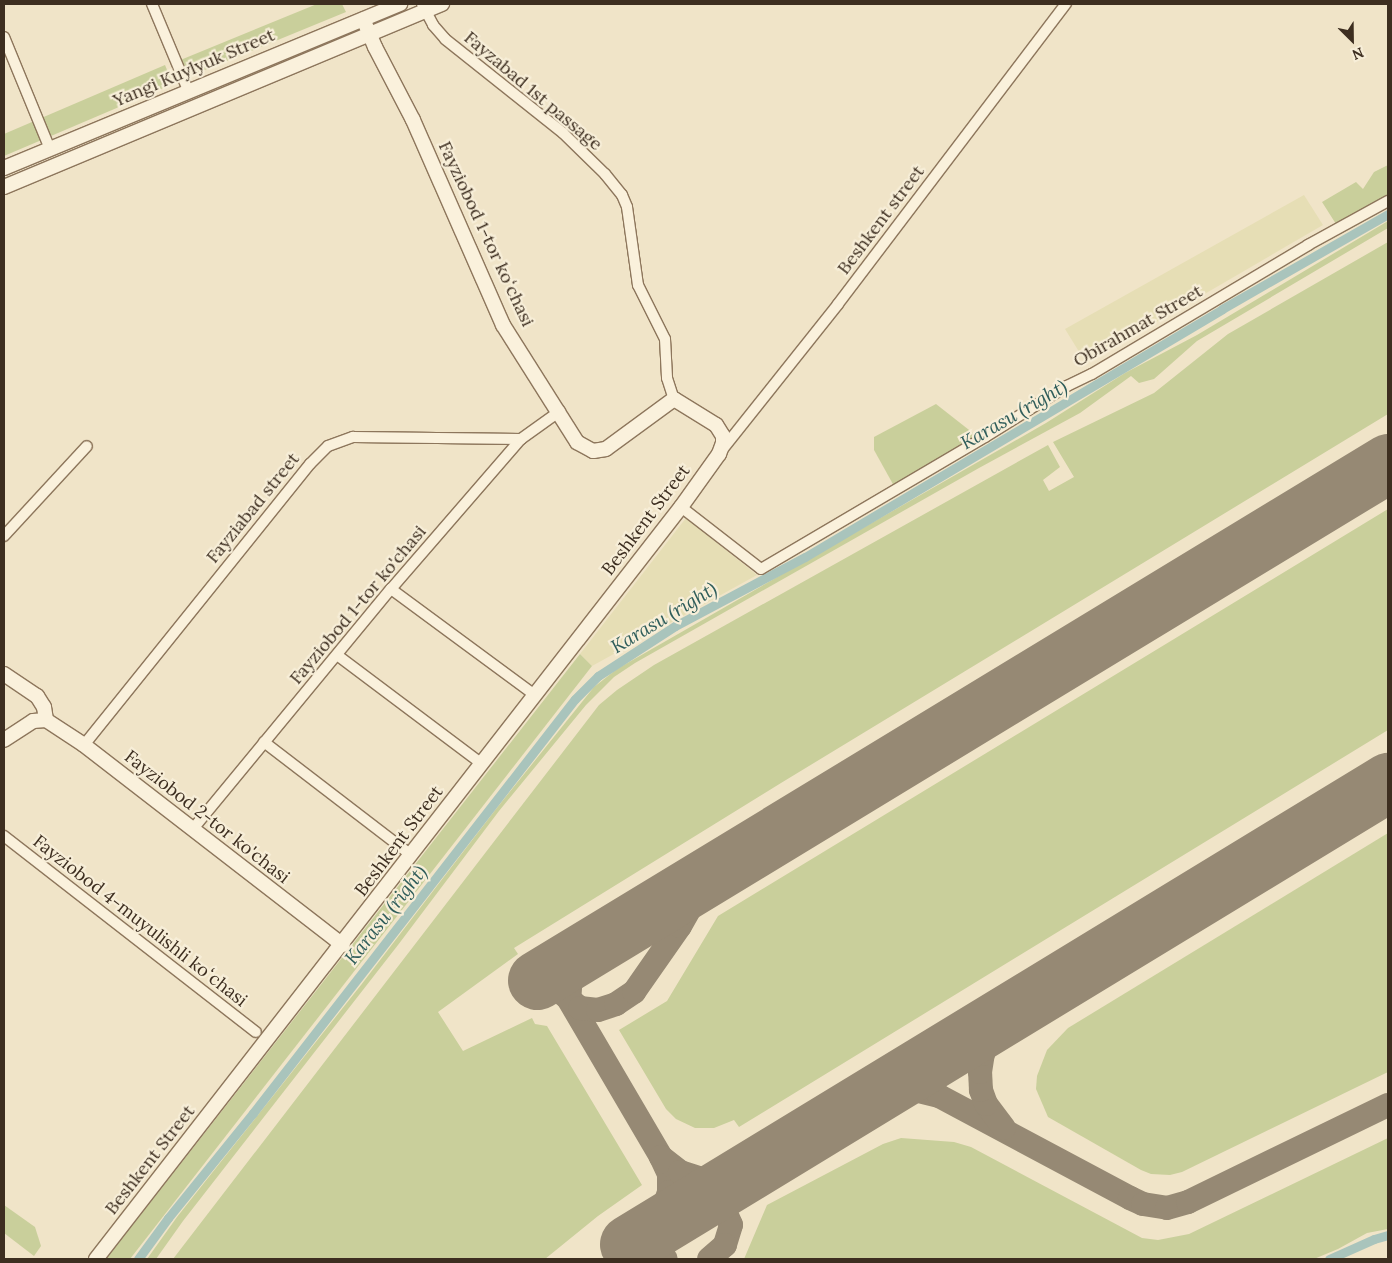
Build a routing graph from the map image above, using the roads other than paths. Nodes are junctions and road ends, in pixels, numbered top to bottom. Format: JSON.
{"nodes":[{"id":1,"x":152,"y":4,"type":"edge"},
{"id":2,"x":442,"y":4,"type":"edge"},
{"id":3,"x":1066,"y":4,"type":"edge"},
{"id":4,"x":394,"y":5,"type":"edge"},
{"id":5,"x":421,"y":6,"type":"edge"},
{"id":6,"x":363,"y":19,"type":"junction"},
{"id":7,"x":369,"y":34,"type":"junction"},
{"id":8,"x":4,"y":37,"type":"edge"},
{"id":9,"x":188,"y":90,"type":"junction"},
{"id":10,"x":50,"y":149,"type":"junction"},
{"id":11,"x":4,"y":168,"type":"edge"},
{"id":12,"x":4,"y":187,"type":"edge"},
{"id":13,"x":1388,"y":201,"type":"edge"},
{"id":14,"x":674,"y":400,"type":"junction"},
{"id":15,"x":560,"y":411,"type":"junction"},
{"id":16,"x":716,"y":426,"type":"junction"},
{"id":17,"x":737,"y":432,"type":"junction"},
{"id":18,"x":520,"y":439,"type":"junction"},
{"id":19,"x":87,"y":446,"type":"dead end"},
{"id":20,"x":719,"y":454,"type":"junction"},
{"id":21,"x":681,"y":507,"type":"junction"},
{"id":22,"x":4,"y":536,"type":"edge"},
{"id":23,"x":391,"y":589,"type":"junction"},
{"id":24,"x":337,"y":655,"type":"junction"},
{"id":25,"x":4,"y":674,"type":"edge"},
{"id":26,"x":535,"y":695,"type":"junction"},
{"id":27,"x":46,"y":720,"type":"junction"},
{"id":28,"x":4,"y":740,"type":"edge"},
{"id":29,"x":264,"y":742,"type":"junction"},
{"id":30,"x":84,"y":745,"type":"junction"},
{"id":31,"x":482,"y":764,"type":"junction"},
{"id":32,"x":192,"y":830,"type":"junction"},
{"id":33,"x":4,"y":836,"type":"edge"},
{"id":34,"x":411,"y":855,"type":"junction"},
{"id":35,"x":342,"y":945,"type":"junction"},
{"id":36,"x":256,"y":1032,"type":"dead end"},
{"id":37,"x":96,"y":1259,"type":"edge"}],
"edges":[{"from":1,"to":9,"type":"street"},
{"from":2,"to":5,"type":"street"},
{"from":3,"to":17,"type":"street","name":"Beshkent street"},
{"from":4,"to":6,"type":"street","name":"Yangi Kuylyuk Street"},
{"from":5,"to":7,"type":"street","name":"Yangi Kuylyuk Street"},
{"from":5,"to":14,"type":"street"},
{"from":6,"to":7,"type":"street","name":"Fayziobod 1-tor koʻchasi"},
{"from":6,"to":9,"type":"street","name":"Yangi Kuylyuk Street"},
{"from":7,"to":12,"type":"street","name":"Yangi Kuylyuk Street"},
{"from":7,"to":15,"type":"street","name":"Fayziobod 1-tor koʻchasi"},
{"from":8,"to":10,"type":"street"},
{"from":9,"to":10,"type":"street","name":"Yangi Kuylyuk Street"},
{"from":10,"to":11,"type":"street","name":"Yangi Kuylyuk Street"},
{"from":13,"to":21,"type":"street","name":"Obirahmat Street"},
{"from":14,"to":15,"type":"street","name":"Fayziobod 1-tor koʻchasi"},
{"from":14,"to":16,"type":"street"},
{"from":15,"to":18,"type":"street","name":"Fayziobod 1-tor ko'chasi"},
{"from":16,"to":17,"type":"street"},
{"from":16,"to":20,"type":"street","name":"Beshkent Street"},
{"from":17,"to":20,"type":"street","name":"Beshkent street"},
{"from":18,"to":23,"type":"street","name":"Fayziobod 1-tor ko'chasi"},
{"from":18,"to":30,"type":"street","name":"Fayziabad street"},
{"from":19,"to":22,"type":"street"},
{"from":20,"to":21,"type":"street","name":"Beshkent Street"},
{"from":21,"to":26,"type":"street","name":"Beshkent Street"},
{"from":23,"to":24,"type":"street","name":"Fayziobod 1-tor ko'chasi"},
{"from":23,"to":26,"type":"street"},
{"from":24,"to":29,"type":"street","name":"Fayziobod 1-tor ko'chasi"},
{"from":24,"to":31,"type":"street"},
{"from":25,"to":27,"type":"street"},
{"from":26,"to":31,"type":"street","name":"Beshkent Street"},
{"from":27,"to":28,"type":"street"},
{"from":27,"to":30,"type":"street","name":"Fayziobod 2-tor ko'chasi"},
{"from":29,"to":32,"type":"street","name":"Fayziobod 1-tor ko'chasi"},
{"from":29,"to":34,"type":"street"},
{"from":30,"to":32,"type":"street","name":"Fayziobod 2-tor ko'chasi"},
{"from":31,"to":34,"type":"street","name":"Beshkent Street"},
{"from":32,"to":35,"type":"street","name":"Fayziobod 2-tor ko'chasi"},
{"from":33,"to":36,"type":"street","name":"Fayziobod 4-muyulishli koʻchasi"},
{"from":34,"to":35,"type":"street","name":"Beshkent Street"},
{"from":35,"to":37,"type":"street","name":"Beshkent Street"}]}
